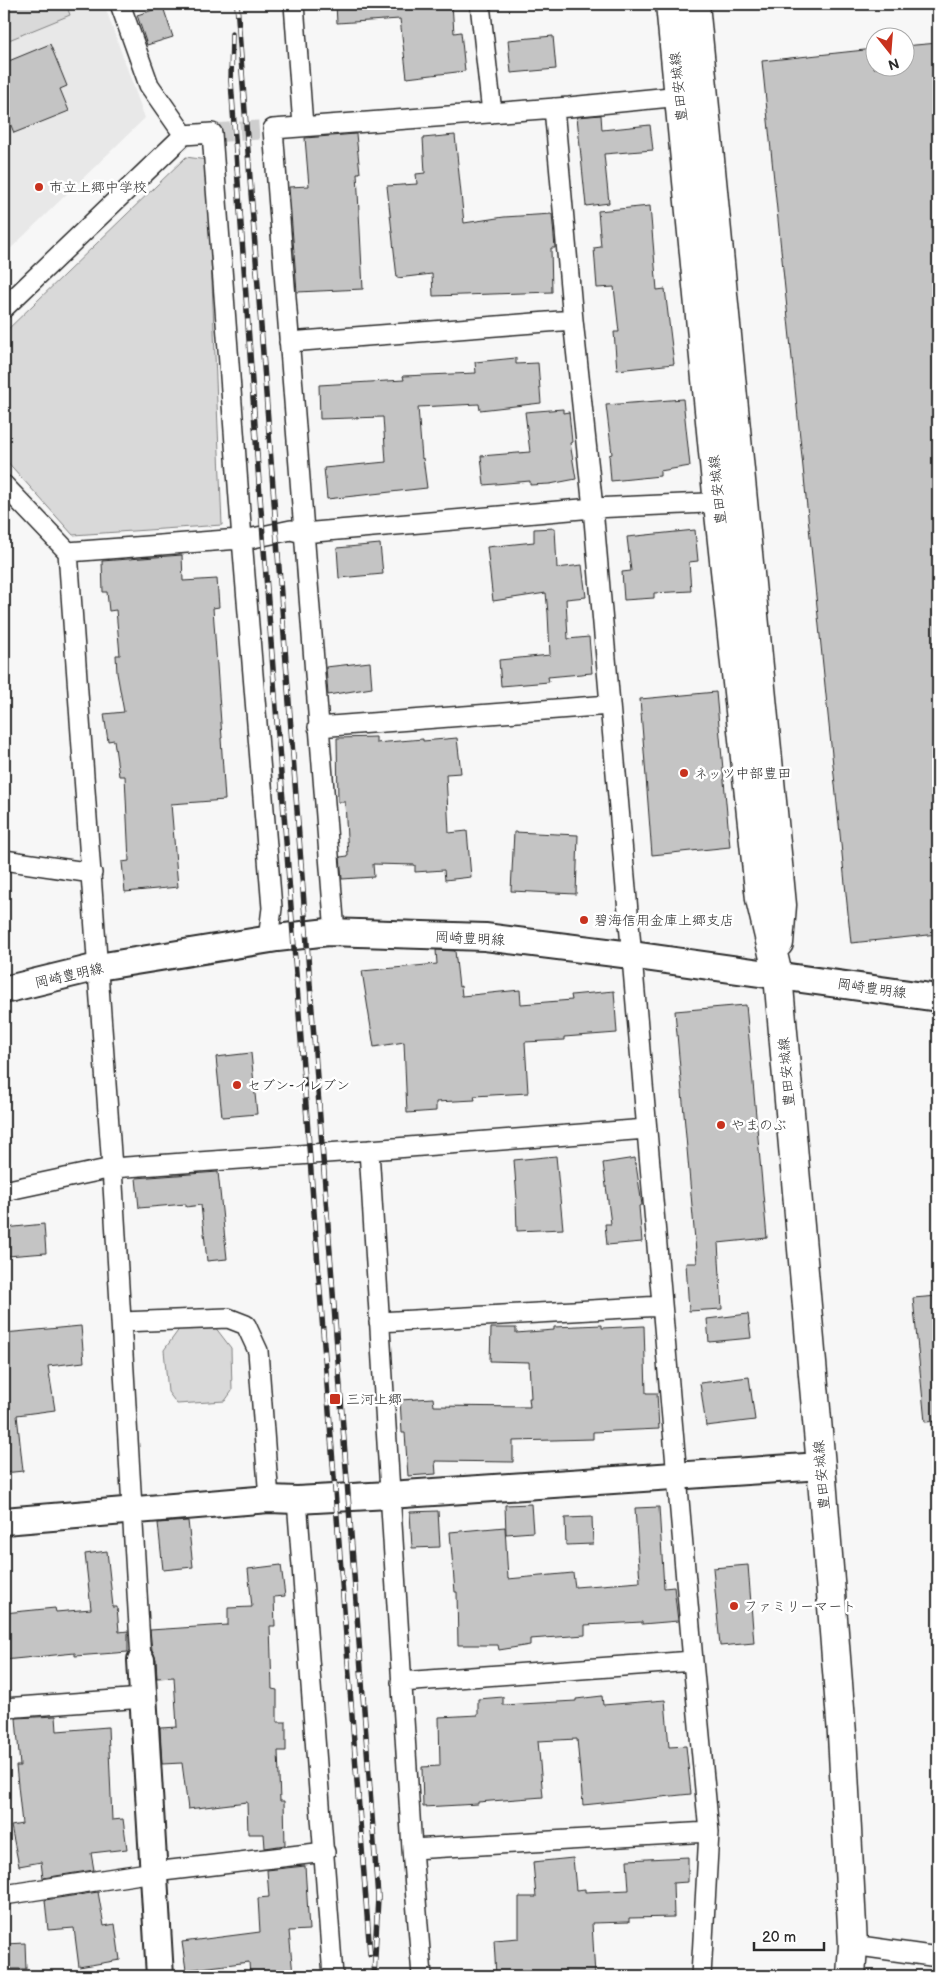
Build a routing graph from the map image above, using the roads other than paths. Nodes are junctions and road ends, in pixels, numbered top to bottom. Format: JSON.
{"nodes":[{"id":1,"x":120,"y":4,"type":"edge"},
{"id":2,"x":294,"y":4,"type":"edge"},
{"id":3,"x":480,"y":4,"type":"edge"},
{"id":4,"x":670,"y":4,"type":"edge"},
{"id":5,"x":696,"y":4,"type":"edge"},
{"id":6,"x":692,"y":95,"type":"junction"},
{"id":7,"x":554,"y":108,"type":"junction"},
{"id":8,"x":492,"y":113,"type":"junction"},
{"id":9,"x":304,"y":126,"type":"junction"},
{"id":10,"x":184,"y":135,"type":"junction"},
{"id":11,"x":4,"y":308,"type":"edge"},
{"id":12,"x":573,"y":320,"type":"junction"},
{"id":13,"x":289,"y":342,"type":"junction"},
{"id":14,"x":4,"y":485,"type":"edge"},
{"id":15,"x":731,"y":502,"type":"junction"},
{"id":16,"x":594,"y":508,"type":"junction"},
{"id":17,"x":303,"y":533,"type":"junction"},
{"id":18,"x":242,"y":539,"type":"junction"},
{"id":19,"x":68,"y":552,"type":"junction"},
{"id":20,"x":610,"y":705,"type":"junction"},
{"id":21,"x":318,"y":727,"type":"junction"},
{"id":22,"x":4,"y":860,"type":"edge"},
{"id":23,"x":92,"y":873,"type":"junction"},
{"id":24,"x":335,"y":933,"type":"junction"},
{"id":25,"x":268,"y":940,"type":"junction"},
{"id":26,"x":631,"y":955,"type":"junction"},
{"id":27,"x":98,"y":968,"type":"junction"},
{"id":28,"x":778,"y":975,"type":"junction"},
{"id":29,"x":4,"y":990,"type":"edge"},
{"id":30,"x":938,"y":998,"type":"edge"},
{"id":31,"x":647,"y":1129,"type":"junction"},
{"id":32,"x":369,"y":1150,"type":"junction"},
{"id":33,"x":112,"y":1168,"type":"junction"},
{"id":34,"x":4,"y":1192,"type":"edge"},
{"id":35,"x":662,"y":1306,"type":"junction"},
{"id":36,"x":121,"y":1322,"type":"junction"},
{"id":37,"x":379,"y":1322,"type":"junction"},
{"id":38,"x":821,"y":1466,"type":"junction"},
{"id":39,"x":677,"y":1475,"type":"junction"},
{"id":40,"x":389,"y":1495,"type":"junction"},
{"id":41,"x":269,"y":1499,"type":"junction"},
{"id":42,"x":297,"y":1500,"type":"junction"},
{"id":43,"x":131,"y":1511,"type":"junction"},
{"id":44,"x":4,"y":1521,"type":"edge"},
{"id":45,"x":141,"y":1660,"type":"joint"},
{"id":46,"x":692,"y":1661,"type":"junction"},
{"id":47,"x":401,"y":1682,"type":"junction"},
{"id":48,"x":143,"y":1698,"type":"junction"},
{"id":49,"x":4,"y":1708,"type":"edge"},
{"id":50,"x":709,"y":1832,"type":"junction"},
{"id":51,"x":412,"y":1849,"type":"junction"},
{"id":52,"x":325,"y":1852,"type":"junction"},
{"id":53,"x":154,"y":1872,"type":"junction"},
{"id":54,"x":4,"y":1895,"type":"edge"},
{"id":55,"x":853,"y":1945,"type":"junction"},
{"id":56,"x":938,"y":1957,"type":"edge"},
{"id":57,"x":160,"y":1976,"type":"edge"},
{"id":58,"x":333,"y":1976,"type":"edge"},
{"id":59,"x":422,"y":1976,"type":"edge"},
{"id":60,"x":701,"y":1976,"type":"edge"},
{"id":61,"x":851,"y":1976,"type":"edge"}],
"edges":[{"from":1,"to":10,"type":"street"},
{"from":2,"to":9,"type":"street"},
{"from":3,"to":8,"type":"street"},
{"from":4,"to":6,"type":"main road","name":"豊田安城線"},
{"from":5,"to":6,"type":"main road","name":"豊田安城線"},
{"from":6,"to":7,"type":"street"},
{"from":6,"to":15,"type":"main road","name":"豊田安城線"},
{"from":7,"to":8,"type":"street"},
{"from":7,"to":12,"type":"street"},
{"from":8,"to":9,"type":"street"},
{"from":9,"to":13,"type":"street"},
{"from":10,"to":11,"type":"street"},
{"from":10,"to":18,"type":"street"},
{"from":12,"to":13,"type":"street"},
{"from":12,"to":16,"type":"street"},
{"from":13,"to":17,"type":"street"},
{"from":14,"to":19,"type":"street"},
{"from":15,"to":16,"type":"street"},
{"from":15,"to":28,"type":"main road","name":"豊田安城線"},
{"from":16,"to":17,"type":"street"},
{"from":16,"to":20,"type":"street"},
{"from":17,"to":18,"type":"street"},
{"from":17,"to":21,"type":"street"},
{"from":18,"to":19,"type":"street"},
{"from":18,"to":25,"type":"street"},
{"from":19,"to":23,"type":"street"},
{"from":20,"to":21,"type":"street"},
{"from":20,"to":26,"type":"street"},
{"from":21,"to":24,"type":"street"},
{"from":22,"to":23,"type":"street"},
{"from":23,"to":27,"type":"street"},
{"from":24,"to":25,"type":"street","name":"岡崎豊明線"},
{"from":24,"to":26,"type":"street","name":"岡崎豊明線"},
{"from":25,"to":27,"type":"street","name":"岡崎豊明線"},
{"from":26,"to":28,"type":"street","name":"岡崎豊明線"},
{"from":26,"to":31,"type":"street"},
{"from":27,"to":29,"type":"street","name":"岡崎豊明線"},
{"from":27,"to":33,"type":"street"},
{"from":28,"to":30,"type":"street","name":"岡崎豊明線"},
{"from":28,"to":38,"type":"main road","name":"豊田安城線"},
{"from":31,"to":32,"type":"street"},
{"from":31,"to":35,"type":"street"},
{"from":32,"to":33,"type":"street"},
{"from":32,"to":37,"type":"street"},
{"from":33,"to":34,"type":"street"},
{"from":33,"to":36,"type":"street"},
{"from":35,"to":37,"type":"street"},
{"from":35,"to":39,"type":"street"},
{"from":36,"to":41,"type":"street"},
{"from":36,"to":43,"type":"street"},
{"from":37,"to":40,"type":"street"},
{"from":38,"to":39,"type":"street"},
{"from":38,"to":55,"type":"main road","name":"豊田安城線"},
{"from":39,"to":40,"type":"street"},
{"from":39,"to":46,"type":"street"},
{"from":40,"to":42,"type":"street"},
{"from":40,"to":47,"type":"street"},
{"from":41,"to":42,"type":"street"},
{"from":41,"to":43,"type":"street"},
{"from":42,"to":52,"type":"street"},
{"from":43,"to":44,"type":"street"},
{"from":43,"to":45,"type":"street"},
{"from":45,"to":48,"type":"street"},
{"from":46,"to":47,"type":"street"},
{"from":46,"to":50,"type":"street"},
{"from":47,"to":51,"type":"street"},
{"from":48,"to":49,"type":"street"},
{"from":48,"to":53,"type":"street"},
{"from":50,"to":51,"type":"street"},
{"from":50,"to":60,"type":"street"},
{"from":51,"to":59,"type":"street"},
{"from":52,"to":53,"type":"street"},
{"from":52,"to":58,"type":"street"},
{"from":53,"to":54,"type":"street"},
{"from":53,"to":57,"type":"street"},
{"from":55,"to":56,"type":"street"},
{"from":55,"to":61,"type":"main road","name":"豊田安城線"}]}
